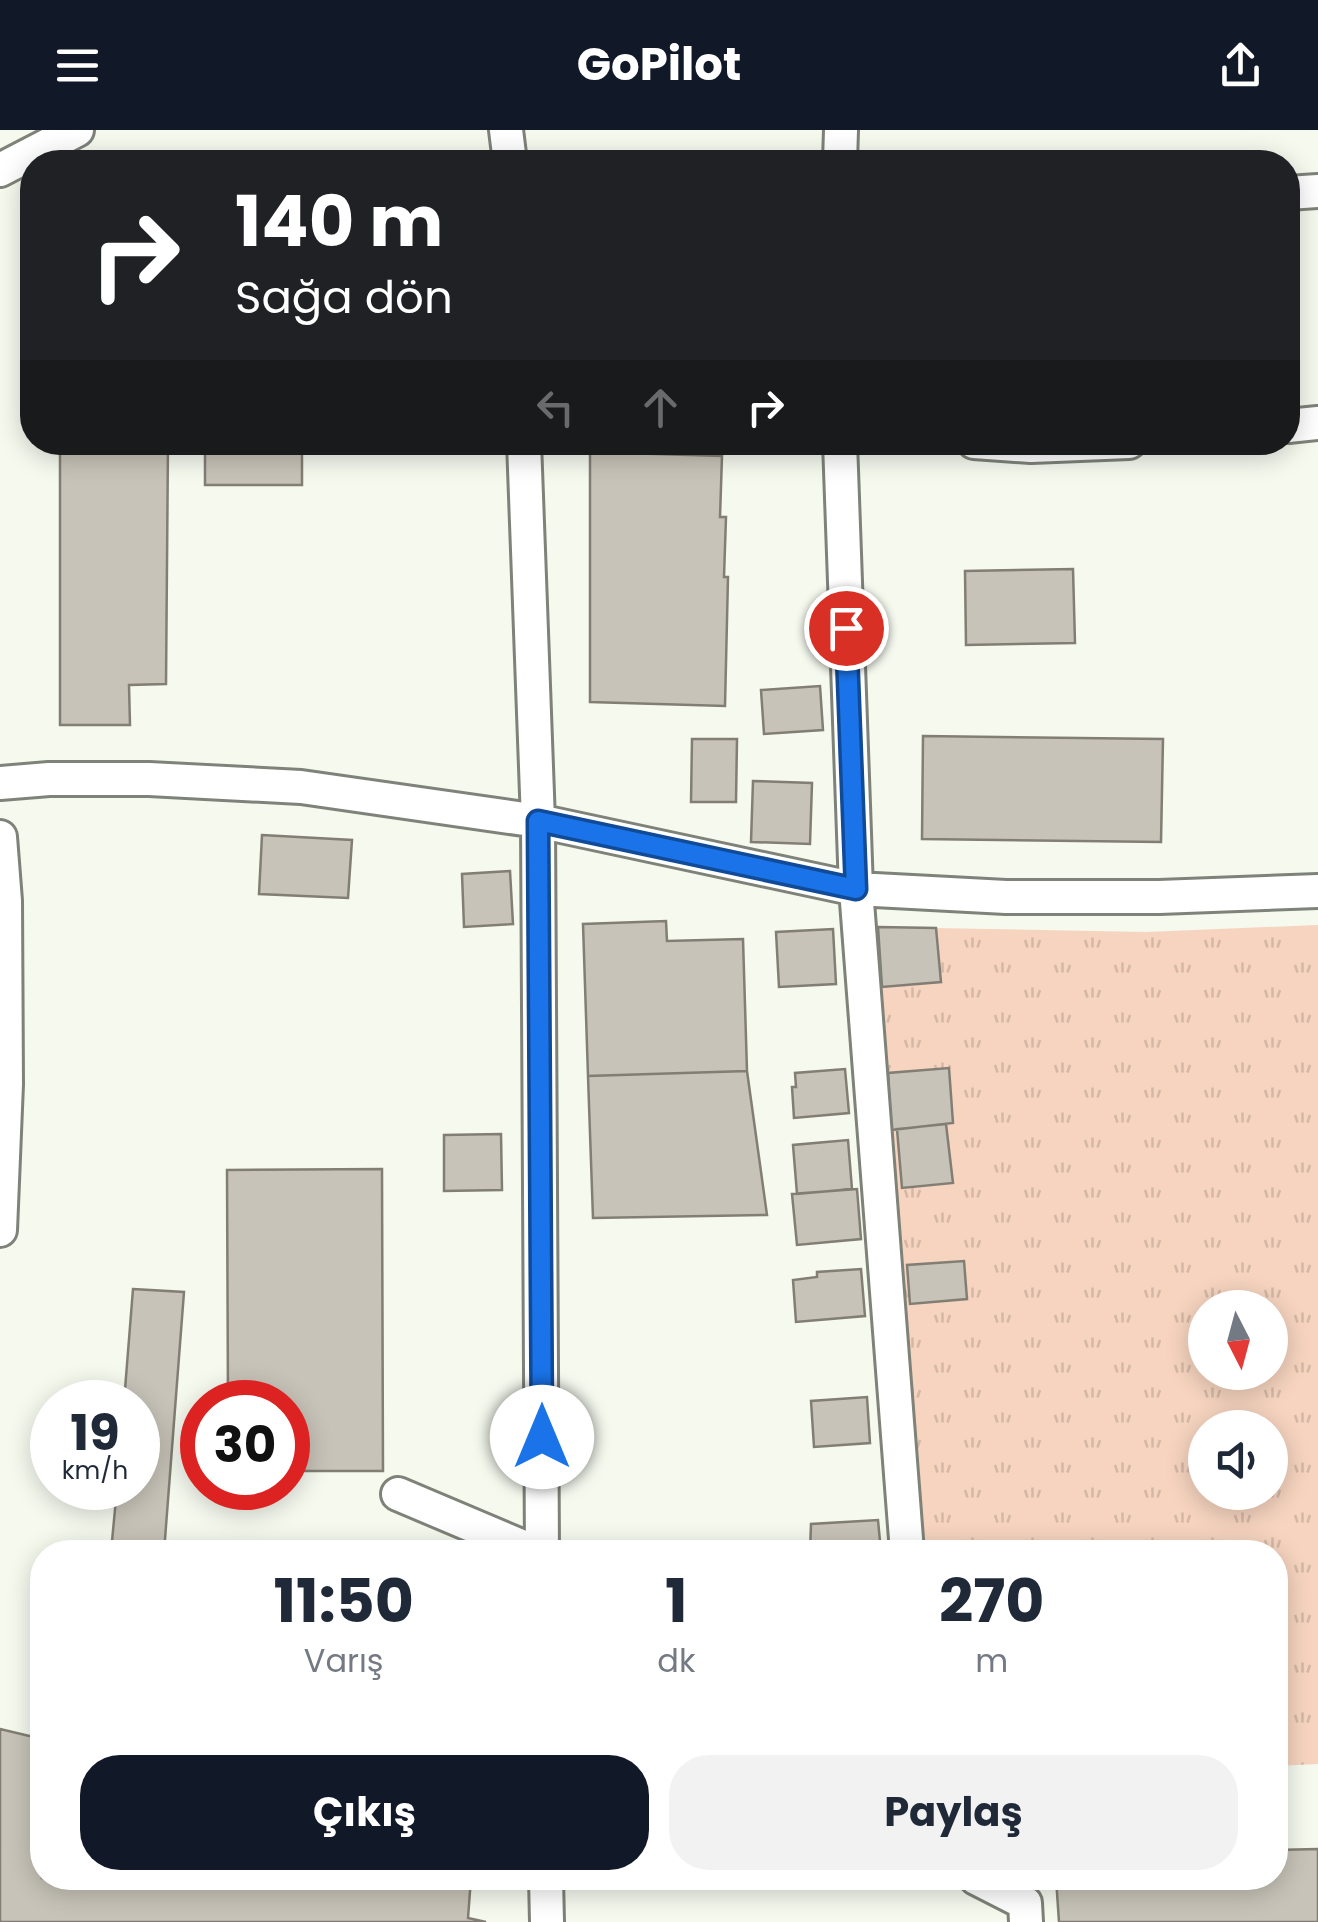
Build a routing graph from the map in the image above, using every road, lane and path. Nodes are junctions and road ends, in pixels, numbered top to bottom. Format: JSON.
{"nodes":[{"id":1,"x":77,"y":130,"type":"edge"},
{"id":2,"x":38,"y":150,"type":"edge"},
{"id":3,"x":524,"y":455,"type":"edge"},
{"id":4,"x":840,"y":455,"type":"edge"},
{"id":5,"x":0,"y":783,"type":"edge"},
{"id":6,"x":538,"y":821,"type":"junction"},
{"id":7,"x":0,"y":837,"type":"edge"},
{"id":8,"x":856,"y":889,"type":"junction"},
{"id":9,"x":1318,"y":891,"type":"edge"},
{"id":10,"x":0,"y":1230,"type":"edge"},
{"id":11,"x":398,"y":1494,"type":"dead end"},
{"id":12,"x":507,"y":1540,"type":"edge"},
{"id":13,"x":542,"y":1540,"type":"edge"},
{"id":14,"x":905,"y":1540,"type":"edge"},
{"id":15,"x":546,"y":1890,"type":"edge"},
{"id":16,"x":1000,"y":1890,"type":"edge"},
{"id":17,"x":547,"y":1922,"type":"edge"},
{"id":18,"x":1026,"y":1922,"type":"edge"}],
"edges":[{"from":1,"to":2,"type":"street"},
{"from":3,"to":6,"type":"street"},
{"from":4,"to":8,"type":"street"},
{"from":5,"to":6,"type":"street"},
{"from":6,"to":8,"type":"street"},
{"from":6,"to":13,"type":"street"},
{"from":7,"to":10,"type":"street"},
{"from":8,"to":9,"type":"street"},
{"from":8,"to":14,"type":"street"},
{"from":11,"to":12,"type":"street"},
{"from":15,"to":17,"type":"street"},
{"from":16,"to":18,"type":"street"}]}
